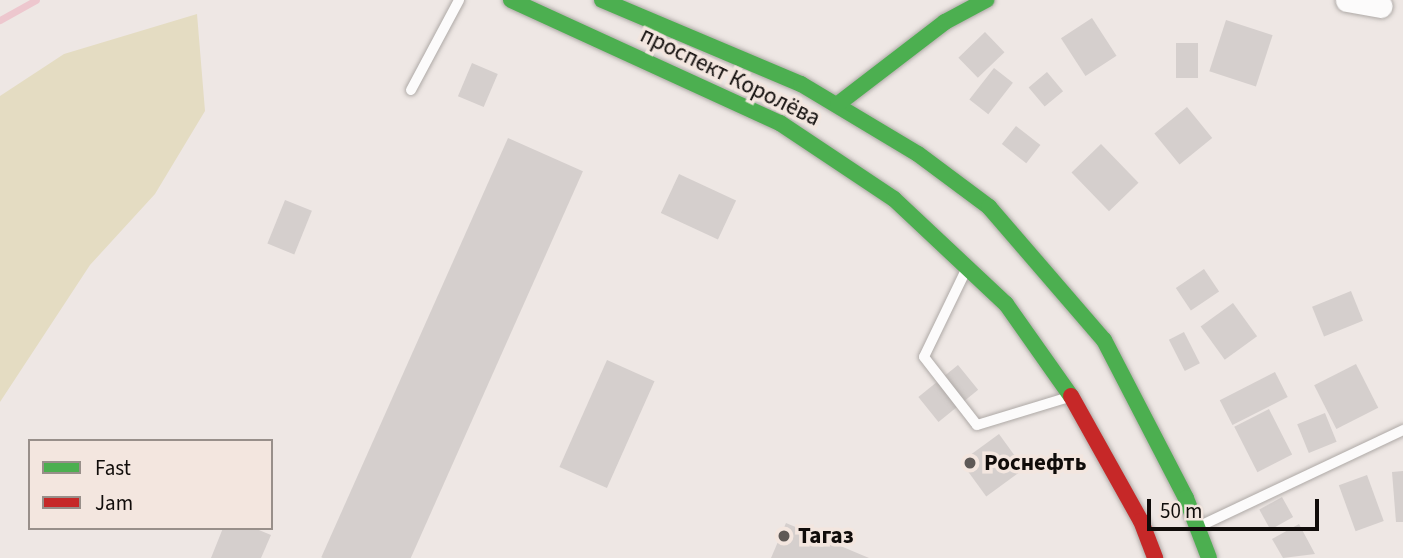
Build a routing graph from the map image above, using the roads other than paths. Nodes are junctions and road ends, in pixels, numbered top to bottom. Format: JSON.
{"nodes":[{"id":1,"x":459,"y":0,"type":"edge"},
{"id":2,"x":511,"y":0,"type":"edge"},
{"id":3,"x":602,"y":0,"type":"edge"},
{"id":4,"x":986,"y":0,"type":"edge"},
{"id":5,"x":1347,"y":0,"type":"edge"},
{"id":6,"x":1380,"y":6,"type":"dead end"},
{"id":7,"x":411,"y":90,"type":"dead end"},
{"id":8,"x":838,"y":104,"type":"junction"},
{"id":9,"x":968,"y":266,"type":"junction"},
{"id":10,"x":1071,"y":396,"type":"junction"},
{"id":11,"x":1403,"y":430,"type":"edge"},
{"id":12,"x":1197,"y":527,"type":"junction"},
{"id":13,"x":1155,"y":558,"type":"edge"},
{"id":14,"x":1209,"y":558,"type":"edge"}],
"edges":[{"from":1,"to":7,"type":"lane"},
{"from":2,"to":9,"type":"main road","name":"проспект Королёва"},
{"from":3,"to":8,"type":"main road","name":"проспект Королёва"},
{"from":4,"to":8,"type":"main road"},
{"from":5,"to":6,"type":"street"},
{"from":8,"to":12,"type":"main road","name":"проспект Королёва"},
{"from":9,"to":10,"type":"main road","name":"проспект Королёва"},
{"from":9,"to":10,"type":"lane"},
{"from":10,"to":13,"type":"main road","name":"проспект Королёва"},
{"from":11,"to":12,"type":"lane"},
{"from":12,"to":14,"type":"main road","name":"проспект Королёва"}]}
